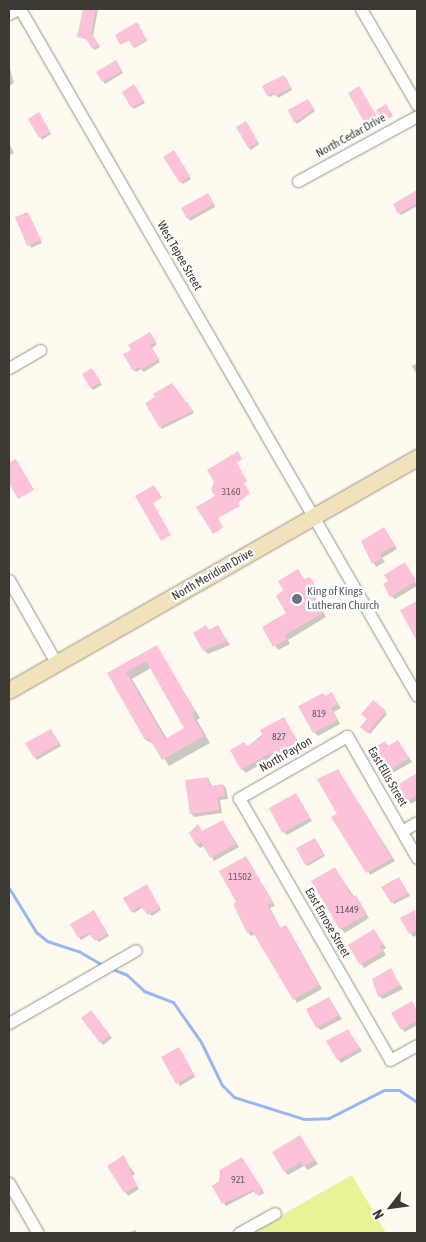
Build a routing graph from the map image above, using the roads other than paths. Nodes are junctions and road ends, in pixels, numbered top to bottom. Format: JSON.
{"nodes":[{"id":1,"x":19,"y":9,"type":"edge"},
{"id":2,"x":361,"y":9,"type":"edge"},
{"id":3,"x":9,"y":14,"type":"edge"},
{"id":4,"x":417,"y":105,"type":"edge"},
{"id":5,"x":417,"y":116,"type":"edge"},
{"id":6,"x":298,"y":181,"type":"dead end"},
{"id":7,"x":40,"y":350,"type":"dead end"},
{"id":8,"x":9,"y":368,"type":"edge"},
{"id":9,"x":417,"y":458,"type":"edge"},
{"id":10,"x":314,"y":517,"type":"junction"},
{"id":11,"x":9,"y":580,"type":"edge"},
{"id":12,"x":57,"y":664,"type":"junction"},
{"id":13,"x":9,"y":691,"type":"edge"},
{"id":14,"x":417,"y":696,"type":"edge"},
{"id":15,"x":347,"y":736,"type":"joint"},
{"id":16,"x":239,"y":798,"type":"joint"},
{"id":17,"x":417,"y":822,"type":"edge"},
{"id":18,"x":402,"y":831,"type":"junction"},
{"id":19,"x":417,"y":858,"type":"edge"},
{"id":20,"x":136,"y":950,"type":"dead end"},
{"id":21,"x":9,"y":1023,"type":"edge"},
{"id":22,"x":417,"y":1045,"type":"edge"},
{"id":23,"x":9,"y":1183,"type":"edge"},
{"id":24,"x":275,"y":1213,"type":"dead end"},
{"id":25,"x":38,"y":1233,"type":"edge"},
{"id":26,"x":240,"y":1233,"type":"edge"}],
"edges":[{"from":1,"to":3,"type":"street"},
{"from":1,"to":10,"type":"street","name":"West Tepee Street"},
{"from":2,"to":4,"type":"street"},
{"from":5,"to":6,"type":"street","name":"North Cedar Drive"},
{"from":7,"to":8,"type":"street"},
{"from":9,"to":10,"type":"street","name":"North Meridian Drive"},
{"from":10,"to":12,"type":"street","name":"North Meridian Drive"},
{"from":10,"to":14,"type":"street","name":"West Tepee Street"},
{"from":11,"to":12,"type":"street"},
{"from":12,"to":13,"type":"street","name":"North Meridian Drive"},
{"from":15,"to":16,"type":"street","name":"North Payton"},
{"from":15,"to":18,"type":"street","name":"East Ellis Street"},
{"from":16,"to":22,"type":"street","name":"East Enrose Street"},
{"from":17,"to":18,"type":"street"},
{"from":18,"to":19,"type":"street","name":"East Ellis Street"},
{"from":20,"to":21,"type":"street"},
{"from":23,"to":25,"type":"street"},
{"from":24,"to":26,"type":"street"}]}
